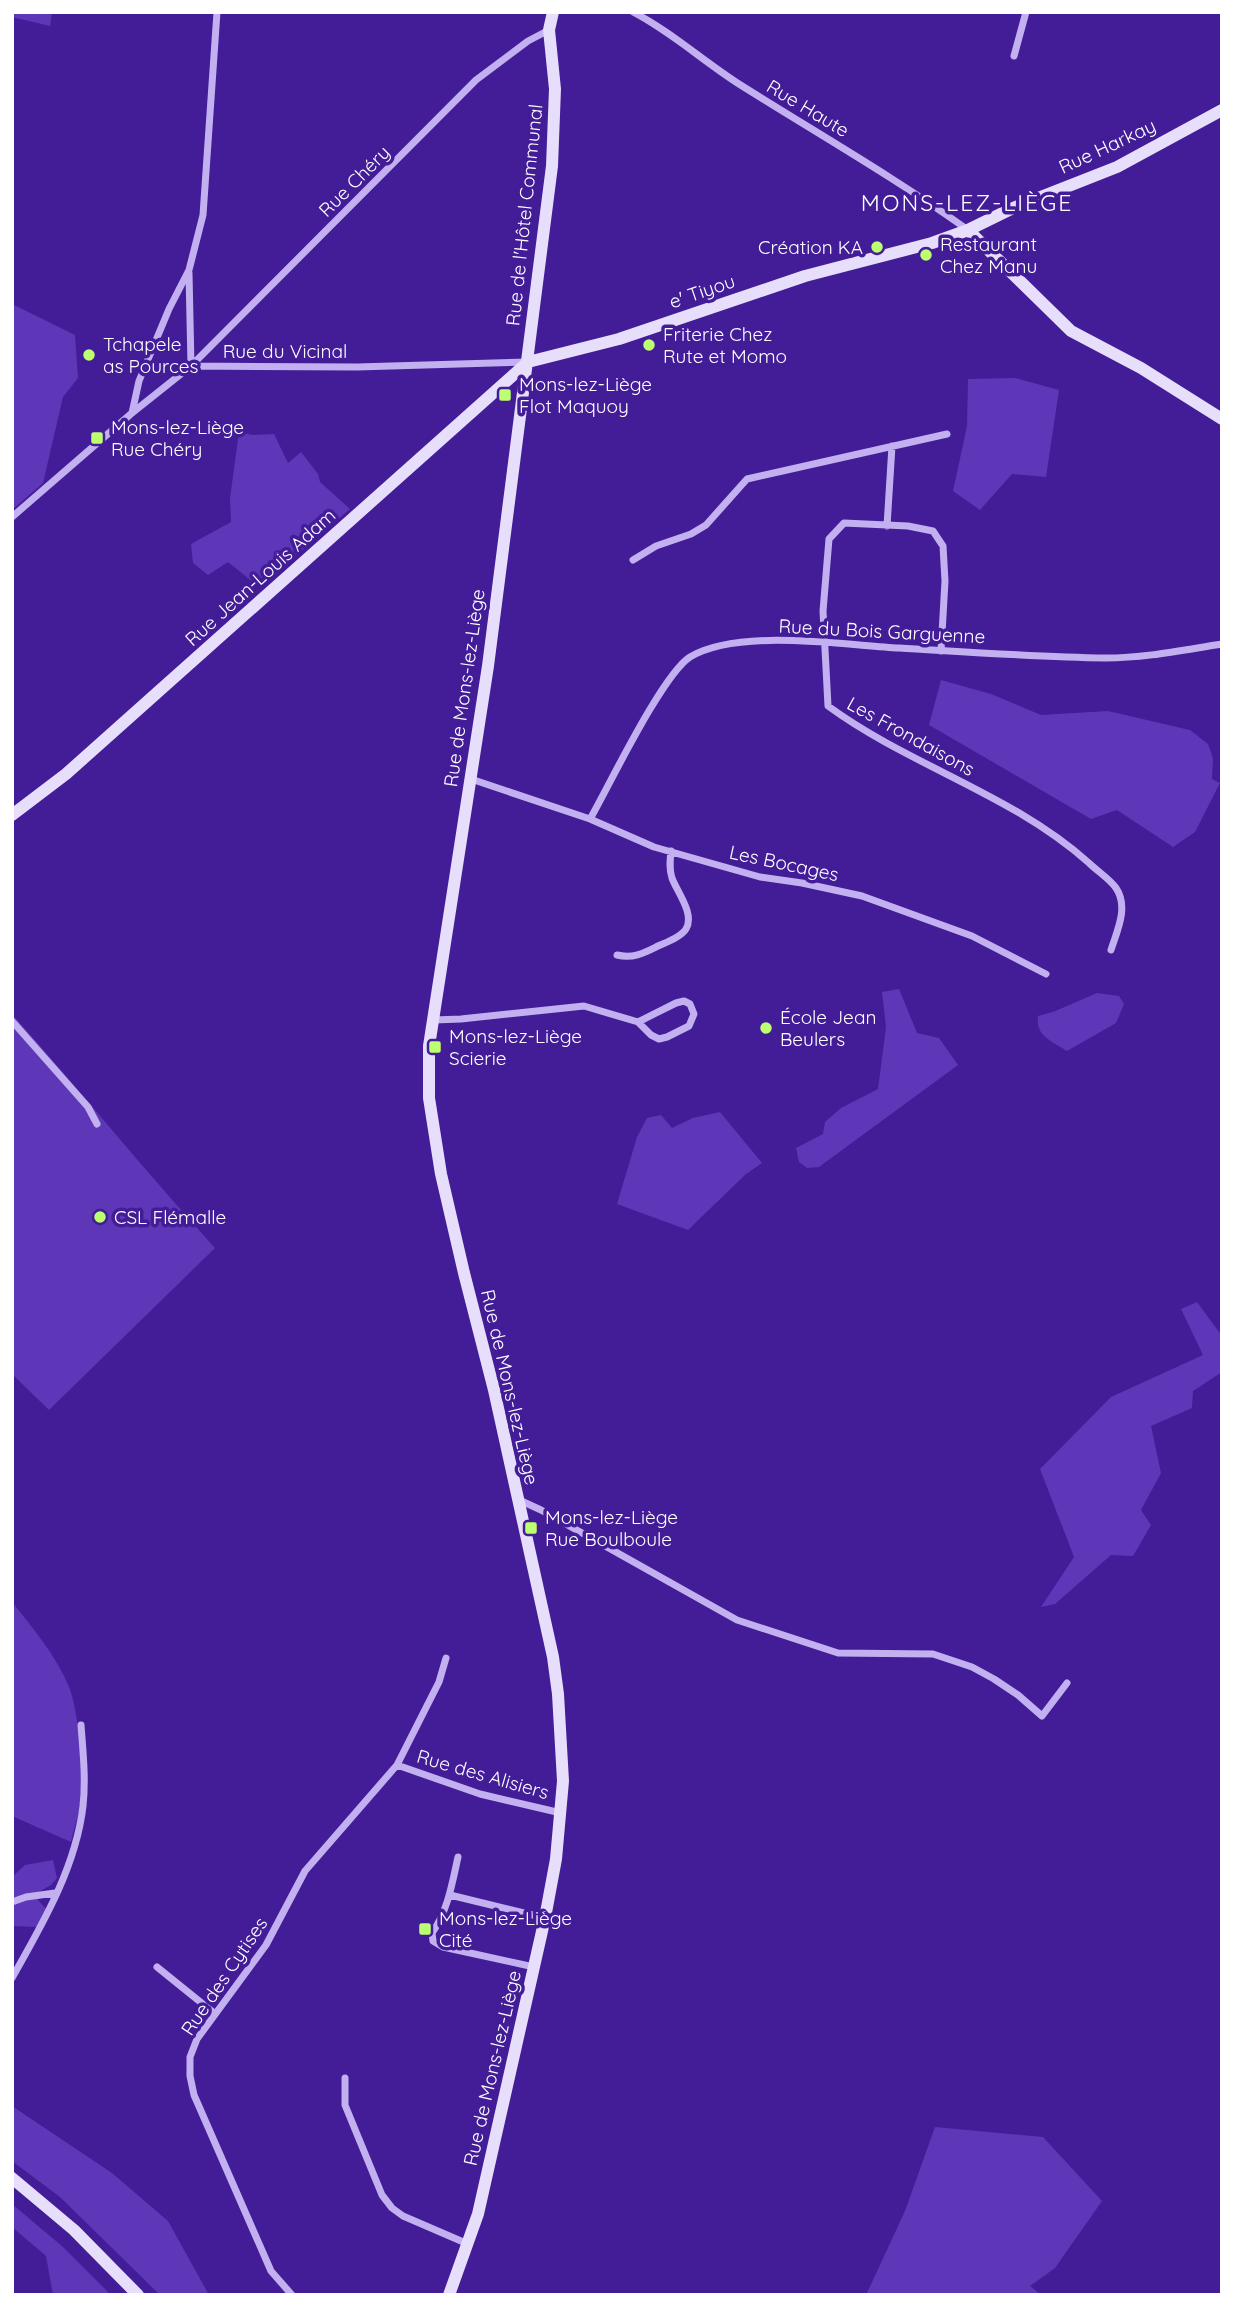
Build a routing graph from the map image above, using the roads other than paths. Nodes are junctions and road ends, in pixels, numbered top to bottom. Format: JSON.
{"nodes":[{"id":1,"x":217,"y":12,"type":"edge"},
{"id":2,"x":553,"y":12,"type":"edge"},
{"id":3,"x":633,"y":12,"type":"edge"},
{"id":4,"x":1026,"y":12,"type":"edge"},
{"id":5,"x":549,"y":30,"type":"junction"},
{"id":6,"x":1014,"y":55,"type":"dead end"},
{"id":7,"x":1222,"y":110,"type":"edge"},
{"id":8,"x":968,"y":230,"type":"junction"},
{"id":9,"x":189,"y":270,"type":"junction"},
{"id":10,"x":528,"y":362,"type":"junction"},
{"id":11,"x":191,"y":366,"type":"junction"},
{"id":12,"x":132,"y":413,"type":"junction"},
{"id":13,"x":1222,"y":419,"type":"edge"},
{"id":14,"x":947,"y":434,"type":"dead end"},
{"id":15,"x":892,"y":446,"type":"junction"},
{"id":16,"x":12,"y":517,"type":"edge"},
{"id":17,"x":887,"y":526,"type":"junction"},
{"id":18,"x":633,"y":560,"type":"dead end"},
{"id":19,"x":823,"y":643,"type":"junction"},
{"id":20,"x":1222,"y":644,"type":"edge"},
{"id":21,"x":941,"y":650,"type":"junction"},
{"id":22,"x":471,"y":779,"type":"junction"},
{"id":23,"x":12,"y":815,"type":"edge"},
{"id":24,"x":590,"y":819,"type":"junction"},
{"id":25,"x":671,"y":851,"type":"junction"},
{"id":26,"x":1111,"y":950,"type":"dead end"},
{"id":27,"x":617,"y":955,"type":"dead end"},
{"id":28,"x":1046,"y":974,"type":"dead end"},
{"id":29,"x":12,"y":1020,"type":"edge"},
{"id":30,"x":434,"y":1020,"type":"junction"},
{"id":31,"x":638,"y":1022,"type":"junction"},
{"id":32,"x":97,"y":1124,"type":"dead end"},
{"id":33,"x":517,"y":1498,"type":"junction"},
{"id":34,"x":446,"y":1658,"type":"dead end"},
{"id":35,"x":1067,"y":1683,"type":"dead end"},
{"id":36,"x":81,"y":1725,"type":"dead end"},
{"id":37,"x":397,"y":1765,"type":"junction"},
{"id":38,"x":561,"y":1812,"type":"junction"},
{"id":39,"x":458,"y":1857,"type":"dead end"},
{"id":40,"x":55,"y":1893,"type":"junction"},
{"id":41,"x":450,"y":1895,"type":"junction"},
{"id":42,"x":12,"y":1902,"type":"edge"},
{"id":43,"x":545,"y":1918,"type":"junction"},
{"id":44,"x":157,"y":1967,"type":"dead end"},
{"id":45,"x":534,"y":1968,"type":"junction"},
{"id":46,"x":12,"y":1978,"type":"edge"},
{"id":47,"x":214,"y":2013,"type":"junction"},
{"id":48,"x":345,"y":2078,"type":"dead end"},
{"id":49,"x":12,"y":2178,"type":"edge"},
{"id":50,"x":469,"y":2244,"type":"junction"},
{"id":51,"x":138,"y":2295,"type":"edge"},
{"id":52,"x":292,"y":2295,"type":"edge"},
{"id":53,"x":449,"y":2295,"type":"edge"}],
"edges":[{"from":1,"to":9,"type":"street"},
{"from":2,"to":5,"type":"street","name":"Rue de l'Hôtel Communal"},
{"from":3,"to":8,"type":"street","name":"Rue Haute"},
{"from":4,"to":6,"type":"street"},
{"from":5,"to":10,"type":"street","name":"Rue de l'Hôtel Communal"},
{"from":5,"to":11,"type":"street","name":"Rue Chéry"},
{"from":7,"to":8,"type":"street","name":"Rue Harkay"},
{"from":8,"to":10,"type":"street","name":"e' Tiyou"},
{"from":8,"to":13,"type":"street"},
{"from":9,"to":11,"type":"street"},
{"from":9,"to":12,"type":"street"},
{"from":10,"to":11,"type":"street","name":"Rue du Vicinal"},
{"from":10,"to":22,"type":"street","name":"Rue de Mons-lez-Liège"},
{"from":10,"to":23,"type":"street","name":"Rue Jean-Louis Adam"},
{"from":11,"to":12,"type":"street"},
{"from":12,"to":16,"type":"street"},
{"from":14,"to":15,"type":"street"},
{"from":15,"to":17,"type":"street"},
{"from":15,"to":18,"type":"street"},
{"from":17,"to":19,"type":"street","name":"Les Frondaisons"},
{"from":17,"to":21,"type":"street","name":"Les Frondaisons"},
{"from":19,"to":21,"type":"street","name":"Rue du Bois Garguenne"},
{"from":19,"to":24,"type":"street","name":"Rue du Bois Garguenne"},
{"from":19,"to":26,"type":"street","name":"Les Frondaisons"},
{"from":20,"to":21,"type":"street","name":"Rue du Bois Garguenne"},
{"from":22,"to":24,"type":"street","name":"Les Bocages"},
{"from":22,"to":30,"type":"street","name":"Rue de Mons-lez-Liège"},
{"from":24,"to":25,"type":"street","name":"Les Bocages"},
{"from":25,"to":27,"type":"street"},
{"from":25,"to":28,"type":"street","name":"Les Bocages"},
{"from":29,"to":32,"type":"street"},
{"from":30,"to":31,"type":"street"},
{"from":30,"to":33,"type":"street","name":"Rue de Mons-lez-Liège"},
{"from":31,"to":31,"type":"street"},
{"from":33,"to":35,"type":"street"},
{"from":33,"to":38,"type":"street","name":"Rue de Mons-lez-Liège"},
{"from":34,"to":37,"type":"street","name":"Rue des Cytises"},
{"from":36,"to":40,"type":"street"},
{"from":37,"to":38,"type":"street","name":"Rue des Alisiers"},
{"from":37,"to":47,"type":"street","name":"Rue des Cytises"},
{"from":38,"to":43,"type":"street","name":"Rue de Mons-lez-Liège"},
{"from":39,"to":41,"type":"street"},
{"from":40,"to":42,"type":"street"},
{"from":40,"to":46,"type":"street"},
{"from":41,"to":43,"type":"street"},
{"from":41,"to":45,"type":"street"},
{"from":43,"to":45,"type":"street","name":"Rue de Mons-lez-Liège"},
{"from":44,"to":47,"type":"street"},
{"from":45,"to":50,"type":"street","name":"Rue de Mons-lez-Liège"},
{"from":47,"to":52,"type":"street","name":"Rue des Cytises"},
{"from":48,"to":50,"type":"street"},
{"from":49,"to":51,"type":"street"},
{"from":50,"to":53,"type":"street","name":"Rue de Mons-lez-Liège"}]}
